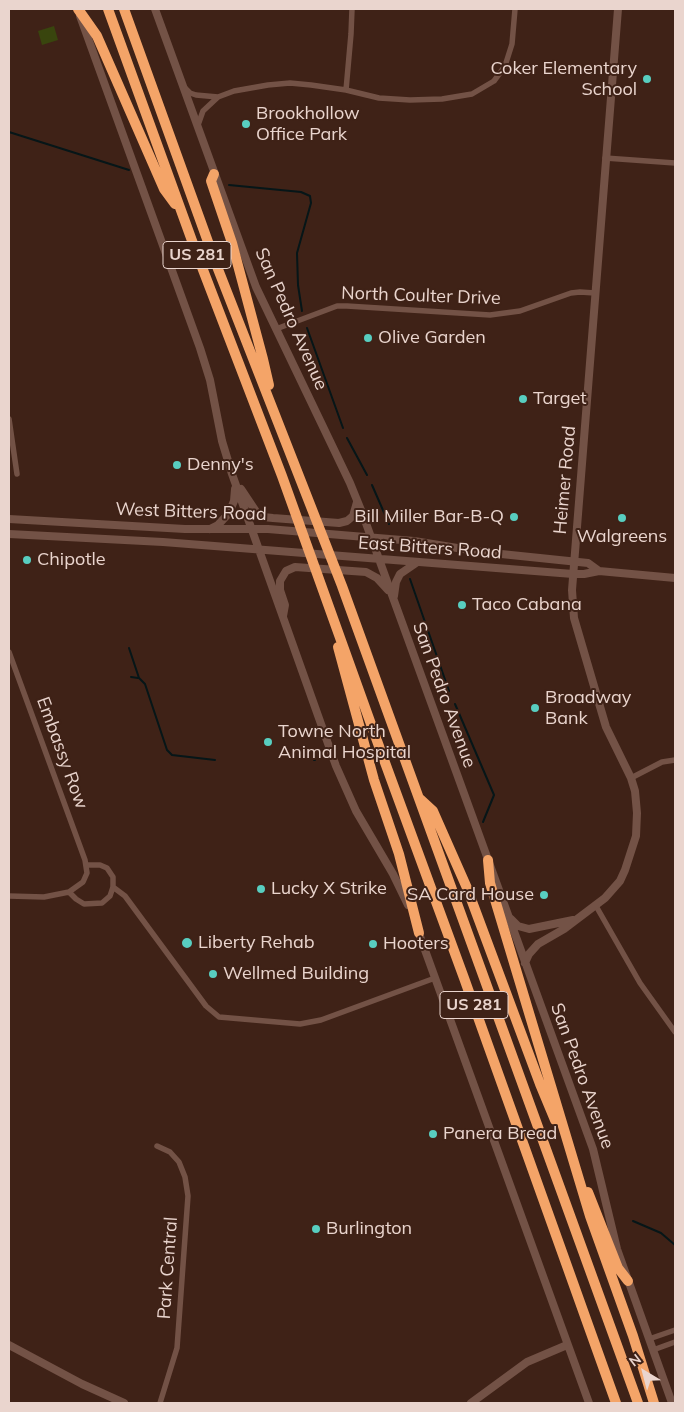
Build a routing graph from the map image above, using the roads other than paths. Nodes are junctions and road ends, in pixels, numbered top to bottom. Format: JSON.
{"nodes":[{"id":1,"x":78,"y":9,"type":"edge"},
{"id":2,"x":108,"y":9,"type":"edge"},
{"id":3,"x":124,"y":9,"type":"edge"},
{"id":4,"x":155,"y":9,"type":"edge"},
{"id":5,"x":352,"y":9,"type":"edge"},
{"id":6,"x":515,"y":9,"type":"edge"},
{"id":7,"x":618,"y":9,"type":"edge"},
{"id":8,"x":183,"y":86,"type":"junction"},
{"id":9,"x":346,"y":90,"type":"junction"},
{"id":10,"x":218,"y":97,"type":"junction"},
{"id":11,"x":198,"y":127,"type":"junction"},
{"id":12,"x":605,"y":158,"type":"junction"},
{"id":13,"x":675,"y":163,"type":"edge"},
{"id":14,"x":214,"y":174,"type":"junction"},
{"id":15,"x":183,"y":215,"type":"junction"},
{"id":16,"x":595,"y":294,"type":"junction"},
{"id":17,"x":276,"y":329,"type":"junction"},
{"id":18,"x":274,"y":410,"type":"junction"},
{"id":19,"x":9,"y":419,"type":"edge"},
{"id":20,"x":16,"y":474,"type":"dead end"},
{"id":21,"x":232,"y":474,"type":"junction"},
{"id":22,"x":357,"y":499,"type":"junction"},
{"id":23,"x":9,"y":519,"type":"edge"},
{"id":24,"x":205,"y":530,"type":"junction"},
{"id":25,"x":251,"y":530,"type":"junction"},
{"id":26,"x":9,"y":534,"type":"edge"},
{"id":27,"x":371,"y":538,"type":"junction"},
{"id":28,"x":258,"y":549,"type":"junction"},
{"id":29,"x":379,"y":559,"type":"junction"},
{"id":30,"x":574,"y":561,"type":"junction"},
{"id":31,"x":416,"y":563,"type":"junction"},
{"id":32,"x":599,"y":571,"type":"junction"},
{"id":33,"x":573,"y":574,"type":"junction"},
{"id":34,"x":675,"y":578,"type":"edge"},
{"id":35,"x":394,"y":598,"type":"junction"},
{"id":36,"x":329,"y":607,"type":"junction"},
{"id":37,"x":282,"y":618,"type":"junction"},
{"id":38,"x":9,"y":652,"type":"edge"},
{"id":39,"x":675,"y":760,"type":"edge"},
{"id":40,"x":631,"y":778,"type":"junction"},
{"id":41,"x":419,"y":798,"type":"junction"},
{"id":42,"x":488,"y":860,"type":"junction"},
{"id":43,"x":87,"y":865,"type":"junction"},
{"id":44,"x":113,"y":887,"type":"junction"},
{"id":45,"x":69,"y":892,"type":"junction"},
{"id":46,"x":9,"y":896,"type":"edge"},
{"id":47,"x":596,"y":906,"type":"junction"},
{"id":48,"x":509,"y":916,"type":"junction"},
{"id":49,"x":574,"y":919,"type":"junction"},
{"id":50,"x":419,"y":933,"type":"junction"},
{"id":51,"x":526,"y":963,"type":"junction"},
{"id":52,"x":435,"y":978,"type":"junction"},
{"id":53,"x":675,"y":1032,"type":"edge"},
{"id":54,"x":157,"y":1146,"type":"dead end"},
{"id":55,"x":628,"y":1281,"type":"junction"},
{"id":56,"x":675,"y":1330,"type":"edge"},
{"id":57,"x":649,"y":1339,"type":"junction"},
{"id":58,"x":675,"y":1342,"type":"edge"},
{"id":59,"x":568,"y":1344,"type":"junction"},
{"id":60,"x":9,"y":1345,"type":"edge"},
{"id":61,"x":653,"y":1350,"type":"junction"},
{"id":62,"x":124,"y":1403,"type":"edge"},
{"id":63,"x":160,"y":1403,"type":"edge"},
{"id":64,"x":470,"y":1403,"type":"edge"},
{"id":65,"x":589,"y":1403,"type":"edge"},
{"id":66,"x":616,"y":1403,"type":"edge"},
{"id":67,"x":638,"y":1403,"type":"edge"},
{"id":68,"x":654,"y":1403,"type":"edge"},
{"id":69,"x":672,"y":1403,"type":"edge"}],
"edges":[{"from":1,"to":15,"type":"highway"},
{"from":1,"to":21,"type":"main road"},
{"from":2,"to":15,"type":"highway","number":"US 281"},
{"from":3,"to":18,"type":"highway","number":"US 281"},
{"from":4,"to":8,"type":"main road","name":"San Pedro Avenue"},
{"from":5,"to":9,"type":"street"},
{"from":6,"to":9,"type":"street"},
{"from":7,"to":12,"type":"main road","name":"Heimer Road"},
{"from":8,"to":10,"type":"street"},
{"from":8,"to":11,"type":"main road","name":"San Pedro Avenue"},
{"from":9,"to":10,"type":"street"},
{"from":10,"to":11,"type":"street"},
{"from":11,"to":14,"type":"main road","name":"San Pedro Avenue"},
{"from":12,"to":13,"type":"street"},
{"from":12,"to":16,"type":"main road","name":"Heimer Road"},
{"from":14,"to":17,"type":"main road","name":"San Pedro Avenue"},
{"from":14,"to":18,"type":"highway"},
{"from":15,"to":36,"type":"highway","number":"US 281"},
{"from":16,"to":17,"type":"street","name":"North Coulter Drive"},
{"from":16,"to":30,"type":"main road","name":"Heimer Road"},
{"from":17,"to":22,"type":"main road","name":"San Pedro Avenue"},
{"from":18,"to":41,"type":"highway","number":"US 281"},
{"from":19,"to":20,"type":"street"},
{"from":21,"to":22,"type":"main road"},
{"from":21,"to":24,"type":"main road"},
{"from":21,"to":25,"type":"main road"},
{"from":22,"to":27,"type":"main road","name":"San Pedro Avenue"},
{"from":23,"to":24,"type":"main road","name":"West Bitters Road"},
{"from":24,"to":25,"type":"main road","name":"West Bitters Road"},
{"from":25,"to":27,"type":"main road","name":"West Bitters Road"},
{"from":25,"to":28,"type":"main road"},
{"from":26,"to":28,"type":"main road","name":"West Bitters Road"},
{"from":27,"to":29,"type":"main road","name":"San Pedro Avenue"},
{"from":27,"to":30,"type":"main road","name":"East Bitters Road"},
{"from":28,"to":29,"type":"main road","name":"East Bitters Road"},
{"from":28,"to":37,"type":"main road"},
{"from":29,"to":31,"type":"main road","name":"East Bitters Road"},
{"from":29,"to":35,"type":"main road","name":"San Pedro Avenue"},
{"from":30,"to":32,"type":"main road","name":"East Bitters Road"},
{"from":30,"to":33,"type":"main road","name":"Heimer Road"},
{"from":31,"to":33,"type":"main road","name":"East Bitters Road"},
{"from":31,"to":35,"type":"main road"},
{"from":32,"to":33,"type":"main road","name":"East Bitters Road"},
{"from":32,"to":34,"type":"main road","name":"East Bitters Road"},
{"from":33,"to":40,"type":"main road","name":"Heimer Road"},
{"from":35,"to":37,"type":"main road"},
{"from":35,"to":42,"type":"main road","name":"San Pedro Avenue"},
{"from":36,"to":50,"type":"highway"},
{"from":36,"to":66,"type":"highway","number":"US 281"},
{"from":37,"to":50,"type":"main road"},
{"from":38,"to":43,"type":"street","name":"Embassy Row"},
{"from":39,"to":40,"type":"street"},
{"from":40,"to":47,"type":"main road","name":"Heimer Road"},
{"from":41,"to":55,"type":"highway"},
{"from":41,"to":67,"type":"highway","number":"US 281"},
{"from":42,"to":48,"type":"main road","name":"San Pedro Avenue"},
{"from":42,"to":68,"type":"highway"},
{"from":43,"to":44,"type":"street"},
{"from":43,"to":45,"type":"street"},
{"from":44,"to":45,"type":"street"},
{"from":44,"to":52,"type":"street"},
{"from":45,"to":46,"type":"street"},
{"from":47,"to":49,"type":"main road","name":"Heimer Road"},
{"from":47,"to":53,"type":"street"},
{"from":48,"to":49,"type":"main road","name":"Heimer Road"},
{"from":48,"to":51,"type":"main road","name":"San Pedro Avenue"},
{"from":49,"to":51,"type":"main road","name":"Heimer Road"},
{"from":50,"to":52,"type":"main road"},
{"from":51,"to":55,"type":"main road","name":"San Pedro Avenue"},
{"from":52,"to":59,"type":"main road"},
{"from":54,"to":63,"type":"street","name":"Park Central"},
{"from":55,"to":57,"type":"main road","name":"San Pedro Avenue"},
{"from":56,"to":57,"type":"street"},
{"from":57,"to":61,"type":"main road","name":"San Pedro Avenue"},
{"from":58,"to":61,"type":"street"},
{"from":59,"to":64,"type":"main road"},
{"from":59,"to":65,"type":"main road"},
{"from":60,"to":62,"type":"main road"},
{"from":61,"to":69,"type":"main road","name":"San Pedro Avenue"}]}
